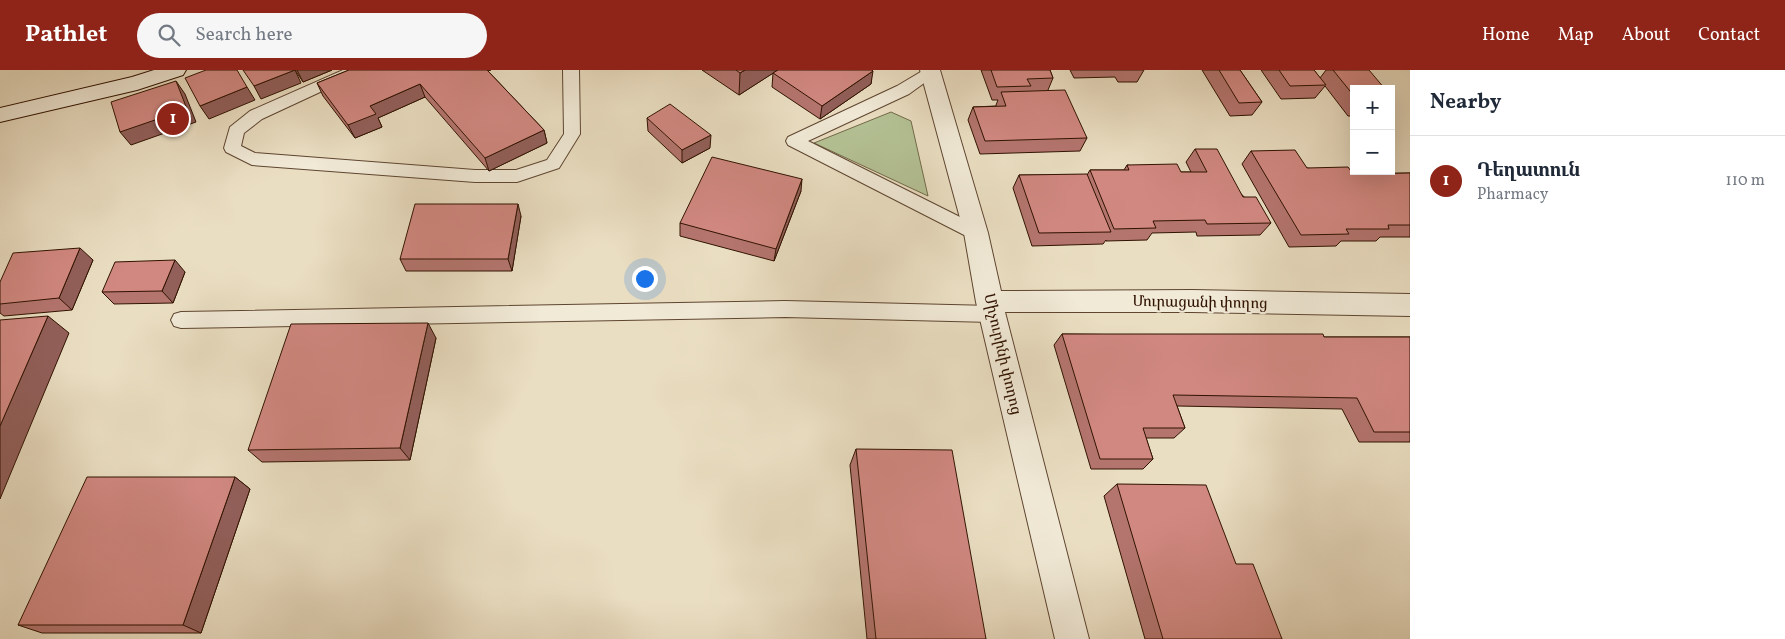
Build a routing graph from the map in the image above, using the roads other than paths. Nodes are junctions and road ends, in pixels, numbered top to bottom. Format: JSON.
{"nodes":[{"id":1,"x":135,"y":70,"type":"edge"},
{"id":2,"x":176,"y":70,"type":"edge"},
{"id":3,"x":356,"y":70,"type":"edge"},
{"id":4,"x":571,"y":70,"type":"edge"},
{"id":5,"x":930,"y":72,"type":"edge"},
{"id":6,"x":0,"y":101,"type":"edge"},
{"id":7,"x":0,"y":115,"type":"edge"},
{"id":8,"x":976,"y":233,"type":"junction"},
{"id":9,"x":1410,"y":305,"type":"edge"},
{"id":10,"x":991,"y":308,"type":"junction"},
{"id":11,"x":181,"y":320,"type":"dead end"},
{"id":12,"x":1072,"y":639,"type":"edge"}],
"edges":[{"from":1,"to":6,"type":"street"},
{"from":2,"to":7,"type":"street"},
{"from":3,"to":4,"type":"lane"},
{"from":5,"to":8,"type":"street","name":"Միչուրինի փողոց"},
{"from":5,"to":8,"type":"lane"},
{"from":8,"to":10,"type":"street","name":"Միչուրինի փողոց"},
{"from":9,"to":10,"type":"street","name":"Մուրացանի փողոց"},
{"from":10,"to":11,"type":"lane"},
{"from":10,"to":12,"type":"street","name":"Միչուրինի փողոց"}]}
